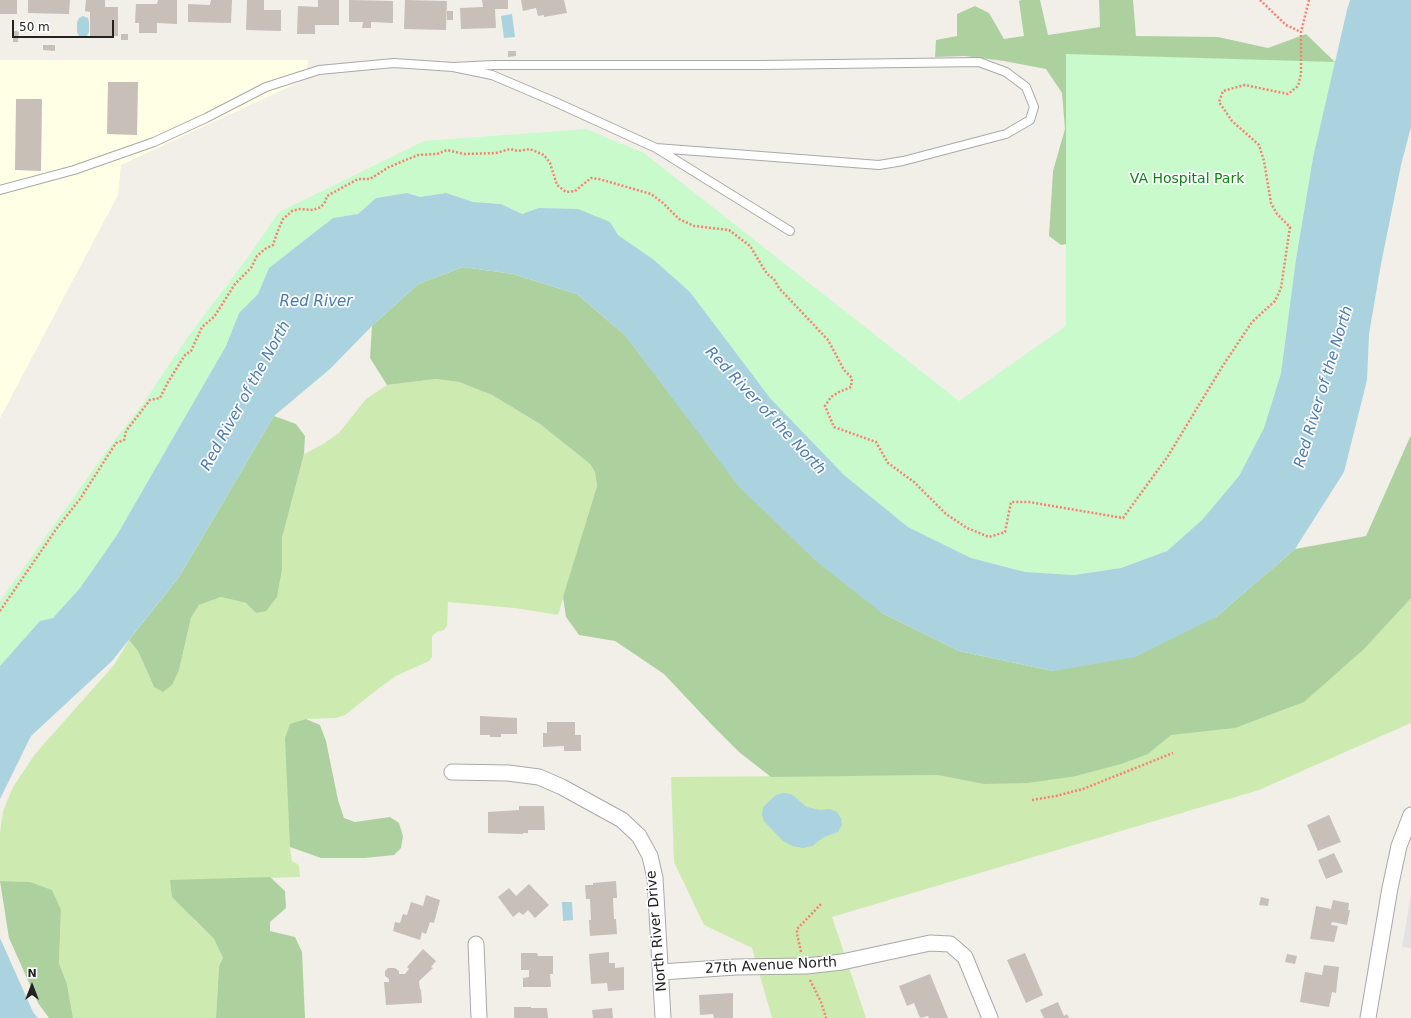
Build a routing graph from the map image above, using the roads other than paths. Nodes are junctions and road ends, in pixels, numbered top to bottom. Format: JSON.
{"nodes":[{"id":1,"x":453,"y":67,"type":"junction"},
{"id":2,"x":656,"y":148,"type":"junction"},
{"id":3,"x":0,"y":190,"type":"edge"},
{"id":4,"x":790,"y":231,"type":"dead end"},
{"id":5,"x":452,"y":772,"type":"dead end"},
{"id":6,"x":1411,"y":815,"type":"edge"},
{"id":7,"x":476,"y":944,"type":"dead end"},
{"id":8,"x":661,"y":972,"type":"junction"},
{"id":9,"x":479,"y":1018,"type":"edge"},
{"id":10,"x":663,"y":1018,"type":"edge"},
{"id":11,"x":990,"y":1018,"type":"edge"},
{"id":12,"x":1368,"y":1018,"type":"edge"}],
"edges":[{"from":1,"to":2,"type":"lane"},
{"from":1,"to":2,"type":"lane"},
{"from":1,"to":3,"type":"lane"},
{"from":2,"to":4,"type":"lane"},
{"from":5,"to":8,"type":"street","name":"North River Drive"},
{"from":6,"to":12,"type":"street"},
{"from":7,"to":9,"type":"street"},
{"from":8,"to":10,"type":"street","name":"North River Drive"},
{"from":8,"to":11,"type":"street","name":"27th Avenue North"}]}
